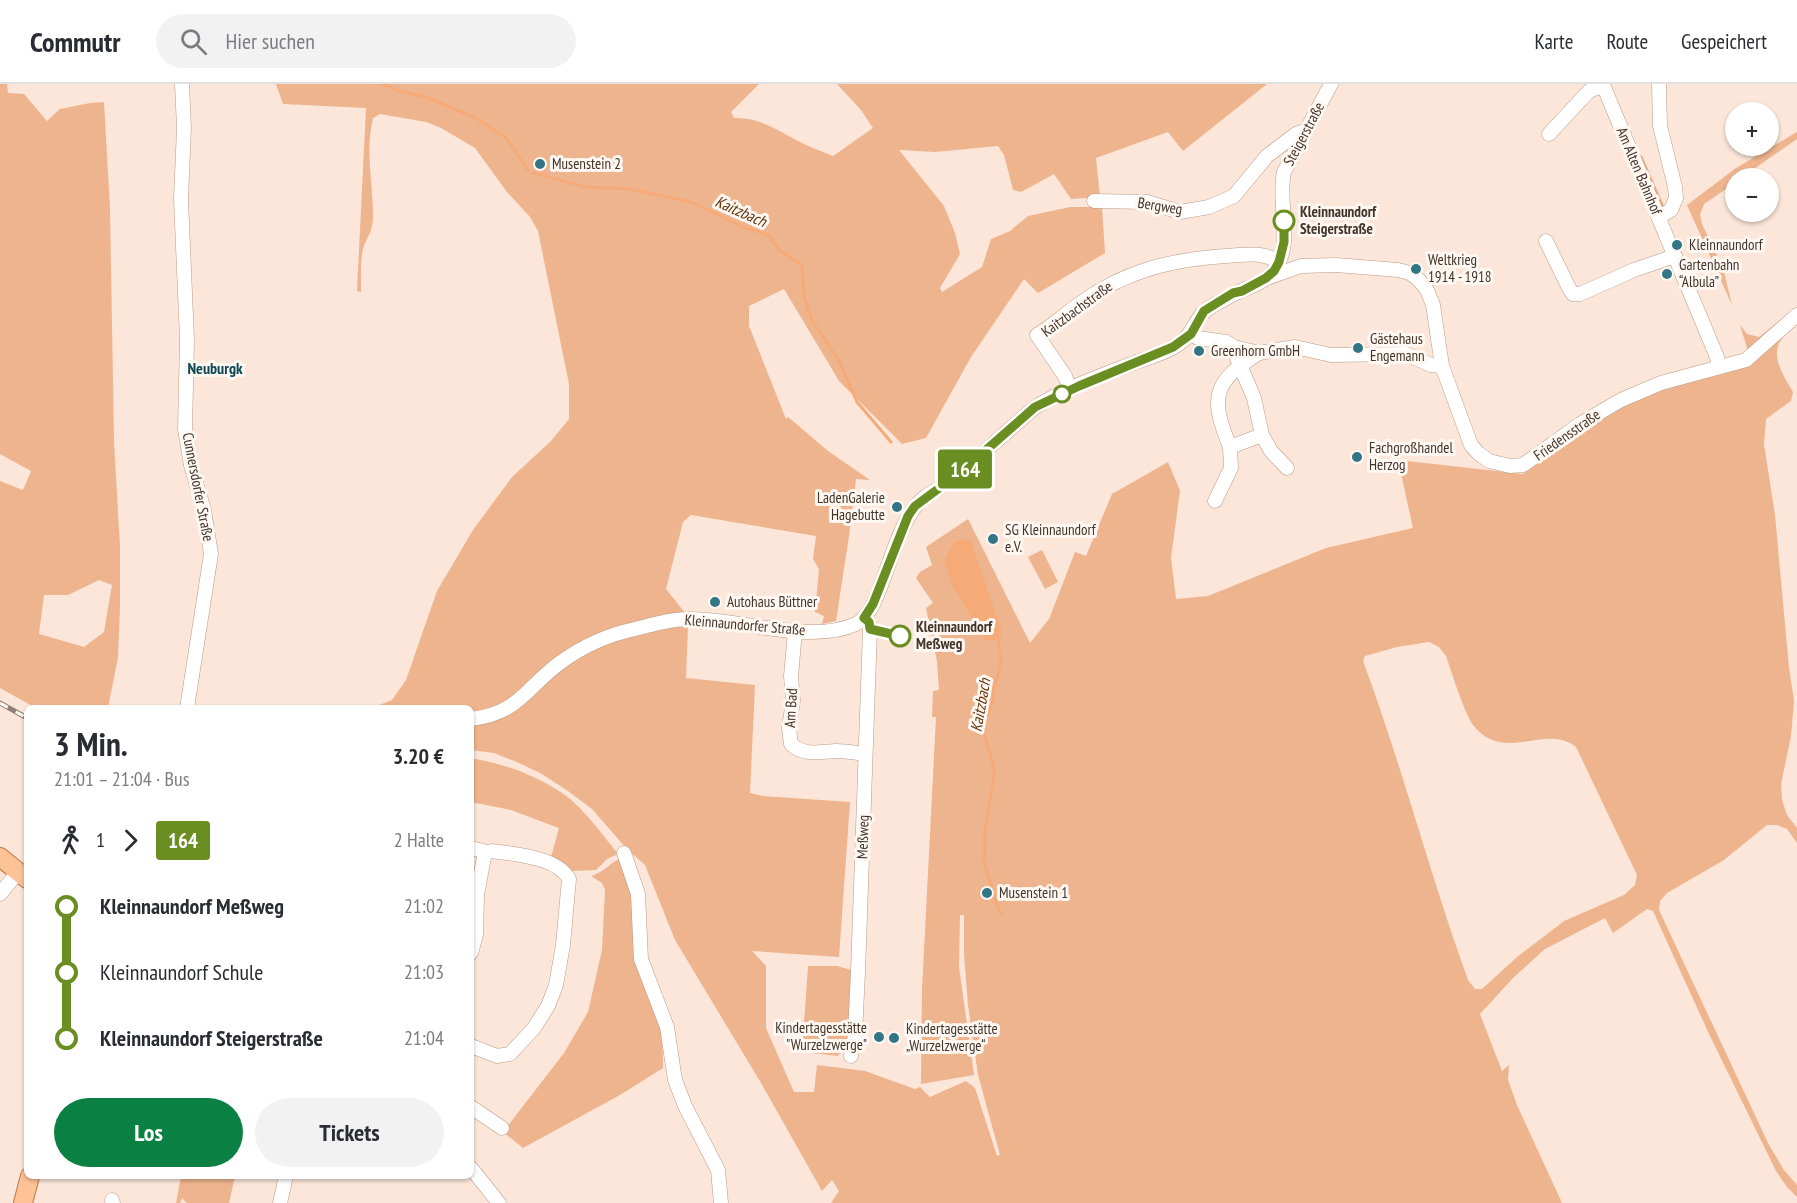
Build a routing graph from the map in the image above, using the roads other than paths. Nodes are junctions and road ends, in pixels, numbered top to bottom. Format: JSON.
{"nodes":[{"id":1,"x":182,"y":84,"type":"edge"},
{"id":2,"x":1331,"y":84,"type":"edge"},
{"id":3,"x":1659,"y":84,"type":"edge"},
{"id":4,"x":1602,"y":85,"type":"edge"},
{"id":5,"x":1304,"y":134,"type":"junction"},
{"id":6,"x":1549,"y":135,"type":"dead end"},
{"id":7,"x":1094,"y":201,"type":"dead end"},
{"id":8,"x":1659,"y":217,"type":"junction"},
{"id":9,"x":1546,"y":242,"type":"dead end"},
{"id":10,"x":1284,"y":246,"type":"junction"},
{"id":11,"x":1675,"y":256,"type":"junction"},
{"id":12,"x":1279,"y":262,"type":"junction"},
{"id":13,"x":1301,"y":266,"type":"junction"},
{"id":14,"x":1266,"y":278,"type":"junction"},
{"id":15,"x":1797,"y":315,"type":"edge"},
{"id":16,"x":1191,"y":334,"type":"junction"},
{"id":17,"x":1234,"y":347,"type":"junction"},
{"id":18,"x":1259,"y":353,"type":"junction"},
{"id":19,"x":1240,"y":364,"type":"junction"},
{"id":20,"x":1442,"y":366,"type":"junction"},
{"id":21,"x":1719,"y":368,"type":"junction"},
{"id":22,"x":1070,"y":389,"type":"junction"},
{"id":23,"x":1262,"y":435,"type":"junction"},
{"id":24,"x":1230,"y":447,"type":"junction"},
{"id":25,"x":1287,"y":468,"type":"dead end"},
{"id":26,"x":1215,"y":501,"type":"dead end"},
{"id":27,"x":864,"y":618,"type":"junction"},
{"id":28,"x":795,"y":631,"type":"junction"},
{"id":29,"x":188,"y":705,"type":"edge"},
{"id":30,"x":474,"y":718,"type":"edge"},
{"id":31,"x":866,"y":754,"type":"junction"},
{"id":32,"x":474,"y":849,"type":"edge"},
{"id":33,"x":487,"y":852,"type":"junction"},
{"id":34,"x":624,"y":853,"type":"dead end"},
{"id":35,"x":0,"y":857,"type":"edge"},
{"id":36,"x":23,"y":875,"type":"edge"},
{"id":37,"x":0,"y":894,"type":"edge"},
{"id":38,"x":474,"y":942,"type":"edge"},
{"id":39,"x":474,"y":1047,"type":"edge"},
{"id":40,"x":851,"y":1056,"type":"dead end"},
{"id":41,"x":474,"y":1109,"type":"edge"},
{"id":42,"x":502,"y":1128,"type":"dead end"},
{"id":43,"x":474,"y":1171,"type":"edge"},
{"id":44,"x":29,"y":1179,"type":"edge"},
{"id":45,"x":285,"y":1179,"type":"edge"},
{"id":46,"x":500,"y":1198,"type":"edge"},
{"id":47,"x":23,"y":1203,"type":"edge"},
{"id":48,"x":280,"y":1203,"type":"edge"},
{"id":49,"x":721,"y":1203,"type":"edge"}],
"edges":[{"from":1,"to":29,"type":"street","name":"Cunnersdorfer Straße"},
{"from":2,"to":5,"type":"street","name":"Steigerstraße"},
{"from":3,"to":8,"type":"street"},
{"from":4,"to":6,"type":"street"},
{"from":4,"to":8,"type":"street","name":"Am Alten Bahnhof"},
{"from":5,"to":7,"type":"street","name":"Bergweg"},
{"from":5,"to":10,"type":"street","name":"Steigerstraße"},
{"from":8,"to":11,"type":"street","name":"Am Alten Bahnhof"},
{"from":9,"to":11,"type":"street"},
{"from":10,"to":12,"type":"street","name":"Steigerstraße"},
{"from":10,"to":13,"type":"street"},
{"from":11,"to":21,"type":"street","name":"Am Alten Bahnhof"},
{"from":12,"to":14,"type":"street","name":"Steigerstraße"},
{"from":12,"to":22,"type":"street","name":"Kaitzbachstraße"},
{"from":13,"to":14,"type":"street","name":"Friedensstraße"},
{"from":13,"to":20,"type":"street","name":"Friedensstraße"},
{"from":14,"to":16,"type":"street","name":"Steigerstraße"},
{"from":15,"to":21,"type":"street","name":"Friedensstraße"},
{"from":16,"to":17,"type":"street"},
{"from":16,"to":22,"type":"street","name":"Steigerstraße"},
{"from":17,"to":18,"type":"street"},
{"from":17,"to":19,"type":"street"},
{"from":18,"to":19,"type":"street"},
{"from":18,"to":20,"type":"street"},
{"from":19,"to":23,"type":"street"},
{"from":19,"to":24,"type":"street"},
{"from":20,"to":21,"type":"street","name":"Friedensstraße"},
{"from":22,"to":27,"type":"street","name":"Steigerstraße"},
{"from":23,"to":24,"type":"street"},
{"from":23,"to":25,"type":"street"},
{"from":24,"to":26,"type":"street"},
{"from":27,"to":28,"type":"street","name":"Kleinnaundorfer Straße"},
{"from":27,"to":31,"type":"street","name":"Meßweg"},
{"from":28,"to":30,"type":"street","name":"Kleinnaundorfer Straße"},
{"from":28,"to":31,"type":"street","name":"Am Bad"},
{"from":31,"to":40,"type":"street","name":"Meßweg"},
{"from":32,"to":33,"type":"street"},
{"from":33,"to":38,"type":"street"},
{"from":33,"to":39,"type":"street"},
{"from":34,"to":49,"type":"street"},
{"from":35,"to":36,"type":"main road"},
{"from":36,"to":37,"type":"street"},
{"from":41,"to":42,"type":"street"},
{"from":43,"to":46,"type":"street"},
{"from":44,"to":47,"type":"main road"},
{"from":45,"to":48,"type":"street"}]}
